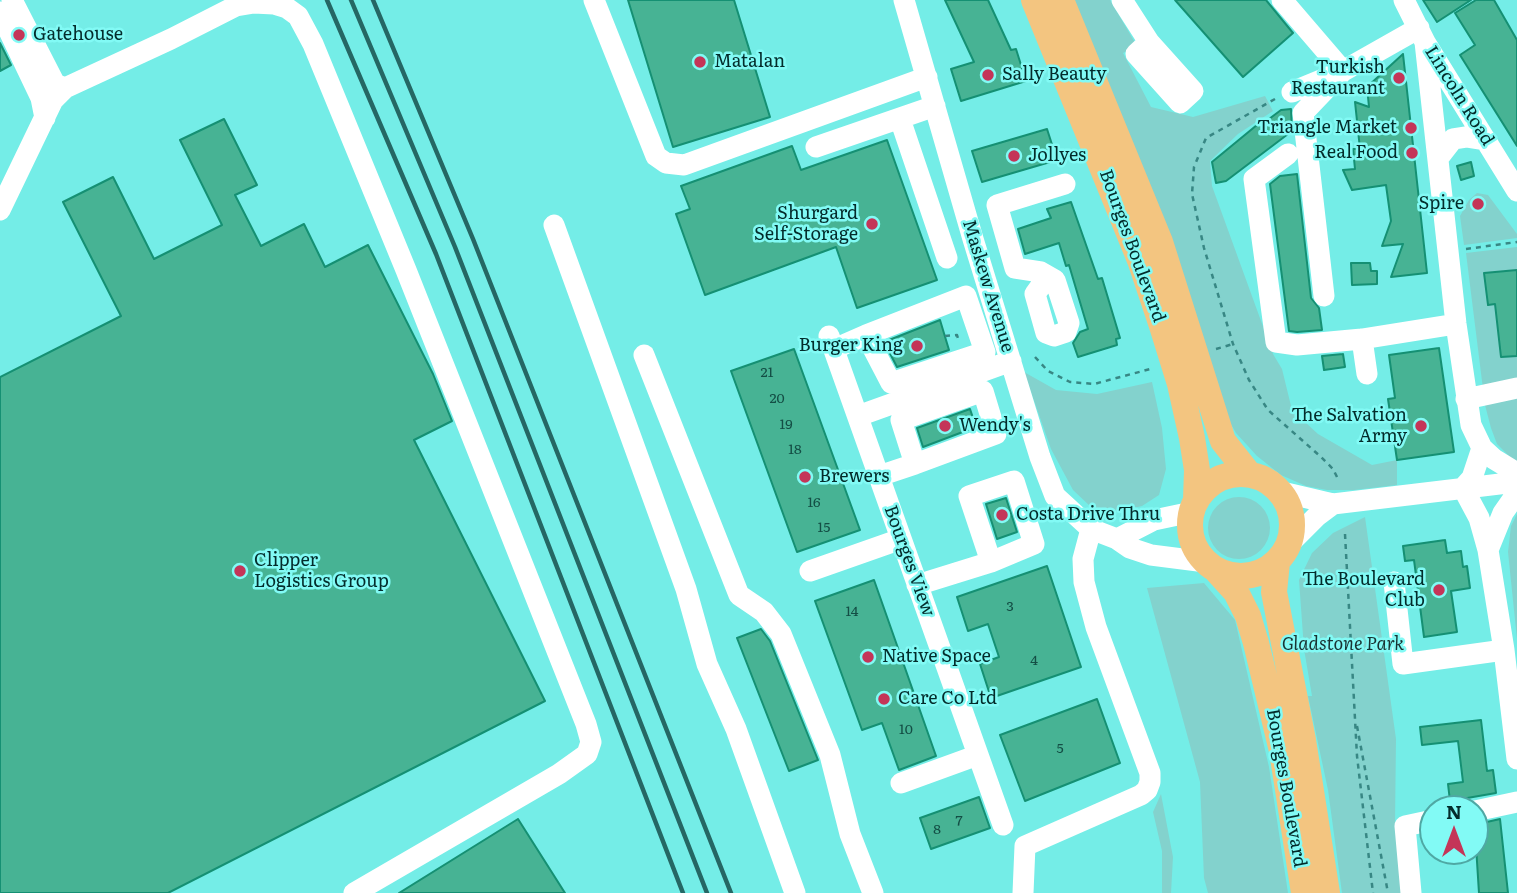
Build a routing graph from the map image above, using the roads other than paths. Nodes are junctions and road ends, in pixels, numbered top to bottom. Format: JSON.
{"nodes":[{"id":1,"x":12,"y":0,"type":"edge"},
{"id":2,"x":594,"y":0,"type":"edge"},
{"id":3,"x":904,"y":0,"type":"edge"},
{"id":4,"x":1034,"y":0,"type":"edge"},
{"id":5,"x":1061,"y":0,"type":"edge"},
{"id":6,"x":1122,"y":0,"type":"edge"},
{"id":7,"x":1282,"y":0,"type":"edge"},
{"id":8,"x":1406,"y":2,"type":"edge"},
{"id":9,"x":0,"y":12,"type":"edge"},
{"id":10,"x":1422,"y":35,"type":"junction"},
{"id":11,"x":1150,"y":42,"type":"dead end"},
{"id":12,"x":1337,"y":64,"type":"junction"},
{"id":13,"x":927,"y":77,"type":"junction"},
{"id":14,"x":65,"y":88,"type":"junction"},
{"id":15,"x":1292,"y":92,"type":"road end"},
{"id":16,"x":935,"y":106,"type":"junction"},
{"id":17,"x":45,"y":118,"type":"junction"},
{"id":18,"x":900,"y":119,"type":"junction"},
{"id":19,"x":1485,"y":140,"type":"junction"},
{"id":20,"x":816,"y":147,"type":"dead end"},
{"id":21,"x":1288,"y":153,"type":"dead end"},
{"id":22,"x":1439,"y":157,"type":"junction"},
{"id":23,"x":1517,"y":172,"type":"edge"},
{"id":24,"x":1065,"y":184,"type":"dead end"},
{"id":25,"x":1517,"y":191,"type":"edge"},
{"id":26,"x":0,"y":210,"type":"edge"},
{"id":27,"x":554,"y":225,"type":"dead end"},
{"id":28,"x":1003,"y":232,"type":"junction"},
{"id":29,"x":973,"y":239,"type":"junction"},
{"id":30,"x":947,"y":258,"type":"dead end"},
{"id":31,"x":1048,"y":276,"type":"dead end"},
{"id":32,"x":1324,"y":296,"type":"dead end"},
{"id":33,"x":1173,"y":322,"type":"junction"},
{"id":34,"x":1456,"y":324,"type":"junction"},
{"id":35,"x":866,"y":335,"type":"junction"},
{"id":36,"x":1362,"y":339,"type":"junction"},
{"id":37,"x":645,"y":355,"type":"dead end"},
{"id":38,"x":1011,"y":360,"type":"junction"},
{"id":39,"x":1367,"y":374,"type":"dead end"},
{"id":40,"x":1192,"y":380,"type":"junction"},
{"id":41,"x":1517,"y":388,"type":"edge"},
{"id":42,"x":1466,"y":399,"type":"junction"},
{"id":43,"x":858,"y":416,"type":"junction"},
{"id":44,"x":1482,"y":448,"type":"junction"},
{"id":45,"x":915,"y":464,"type":"junction"},
{"id":46,"x":1517,"y":472,"type":"edge"},
{"id":47,"x":1249,"y":474,"type":"junction"},
{"id":48,"x":879,"y":476,"type":"junction"},
{"id":49,"x":1517,"y":482,"type":"edge"},
{"id":50,"x":1463,"y":488,"type":"junction"},
{"id":51,"x":1282,"y":492,"type":"junction"},
{"id":52,"x":1517,"y":493,"type":"edge"},
{"id":53,"x":1333,"y":505,"type":"junction"},
{"id":54,"x":1194,"y":506,"type":"junction"},
{"id":55,"x":1091,"y":529,"type":"junction"},
{"id":56,"x":1117,"y":539,"type":"junction"},
{"id":57,"x":901,"y":540,"type":"junction"},
{"id":58,"x":1489,"y":550,"type":"junction"},
{"id":59,"x":1283,"y":553,"type":"junction"},
{"id":60,"x":990,"y":562,"type":"dead end"},
{"id":61,"x":1211,"y":566,"type":"junction"},
{"id":62,"x":810,"y":571,"type":"dead end"},
{"id":63,"x":1394,"y":582,"type":"dead end"},
{"id":64,"x":918,"y":585,"type":"junction"},
{"id":65,"x":1504,"y":650,"type":"junction"},
{"id":66,"x":978,"y":755,"type":"junction"},
{"id":67,"x":1517,"y":759,"type":"edge"},
{"id":68,"x":901,"y":783,"type":"dead end"},
{"id":69,"x":1517,"y":802,"type":"edge"},
{"id":70,"x":1489,"y":808,"type":"edge"},
{"id":71,"x":1419,"y":823,"type":"edge"},
{"id":72,"x":1003,"y":825,"type":"dead end"},
{"id":73,"x":354,"y":893,"type":"edge"},
{"id":74,"x":795,"y":893,"type":"edge"},
{"id":75,"x":873,"y":893,"type":"edge"},
{"id":76,"x":1023,"y":893,"type":"edge"},
{"id":77,"x":1304,"y":893,"type":"edge"},
{"id":78,"x":1327,"y":893,"type":"edge"},
{"id":79,"x":1411,"y":893,"type":"edge"}],
"edges":[{"from":1,"to":14,"type":"street"},
{"from":2,"to":13,"type":"street"},
{"from":3,"to":13,"type":"street","name":"Maskew Avenue"},
{"from":4,"to":33,"type":"main road","name":"Bourges Boulevard"},
{"from":5,"to":33,"type":"main road","name":"Bourges Boulevard"},
{"from":6,"to":11,"type":"street"},
{"from":7,"to":12,"type":"street"},
{"from":8,"to":10,"type":"street","name":"Lincoln Road"},
{"from":8,"to":23,"type":"street"},
{"from":9,"to":17,"type":"street"},
{"from":10,"to":12,"type":"street"},
{"from":10,"to":19,"type":"street","name":"Lincoln Road"},
{"from":10,"to":22,"type":"street"},
{"from":12,"to":15,"type":"street"},
{"from":12,"to":32,"type":"street"},
{"from":13,"to":16,"type":"street","name":"Maskew Avenue"},
{"from":14,"to":17,"type":"street"},
{"from":14,"to":73,"type":"street"},
{"from":16,"to":18,"type":"street"},
{"from":16,"to":29,"type":"street","name":"Maskew Avenue"},
{"from":17,"to":26,"type":"street"},
{"from":18,"to":20,"type":"street"},
{"from":18,"to":30,"type":"street"},
{"from":19,"to":22,"type":"street"},
{"from":19,"to":25,"type":"street","name":"Lincoln Road"},
{"from":21,"to":36,"type":"street"},
{"from":22,"to":34,"type":"street"},
{"from":24,"to":28,"type":"street"},
{"from":27,"to":74,"type":"street"},
{"from":28,"to":29,"type":"street"},
{"from":28,"to":31,"type":"street"},
{"from":29,"to":38,"type":"street","name":"Maskew Avenue"},
{"from":33,"to":40,"type":"main road","name":"Bourges Boulevard"},
{"from":34,"to":36,"type":"street"},
{"from":34,"to":42,"type":"street"},
{"from":35,"to":35,"type":"street"},
{"from":35,"to":43,"type":"street","name":"Bourges View"},
{"from":36,"to":39,"type":"street"},
{"from":37,"to":75,"type":"street"},
{"from":38,"to":43,"type":"street"},
{"from":38,"to":55,"type":"street","name":"Maskew Avenue"},
{"from":40,"to":47,"type":"main road","name":"Bourges Boulevard"},
{"from":40,"to":54,"type":"main road","name":"Bourges Boulevard"},
{"from":41,"to":42,"type":"street"},
{"from":42,"to":44,"type":"street"},
{"from":43,"to":48,"type":"street","name":"Bourges View"},
{"from":44,"to":46,"type":"street"},
{"from":44,"to":50,"type":"street"},
{"from":45,"to":45,"type":"street"},
{"from":45,"to":48,"type":"street"},
{"from":47,"to":51,"type":"main road"},
{"from":47,"to":54,"type":"main road"},
{"from":48,"to":57,"type":"street","name":"Bourges View"},
{"from":49,"to":50,"type":"street"},
{"from":50,"to":53,"type":"street"},
{"from":50,"to":58,"type":"street"},
{"from":51,"to":53,"type":"street"},
{"from":51,"to":59,"type":"main road"},
{"from":52,"to":58,"type":"street"},
{"from":53,"to":59,"type":"street"},
{"from":54,"to":56,"type":"street"},
{"from":54,"to":61,"type":"main road"},
{"from":55,"to":56,"type":"street","name":"Maskew Avenue"},
{"from":55,"to":76,"type":"street"},
{"from":56,"to":61,"type":"street","name":"Maskew Avenue"},
{"from":57,"to":62,"type":"street"},
{"from":57,"to":64,"type":"street","name":"Bourges View"},
{"from":58,"to":65,"type":"street"},
{"from":59,"to":61,"type":"main road"},
{"from":59,"to":78,"type":"main road","name":"Bourges Boulevard"},
{"from":60,"to":64,"type":"street"},
{"from":61,"to":77,"type":"main road","name":"Bourges Boulevard"},
{"from":63,"to":65,"type":"street"},
{"from":64,"to":66,"type":"street","name":"Bourges View"},
{"from":65,"to":67,"type":"street"},
{"from":66,"to":68,"type":"street"},
{"from":66,"to":72,"type":"street","name":"Bourges View"},
{"from":69,"to":70,"type":"street"},
{"from":71,"to":79,"type":"street"}]}
